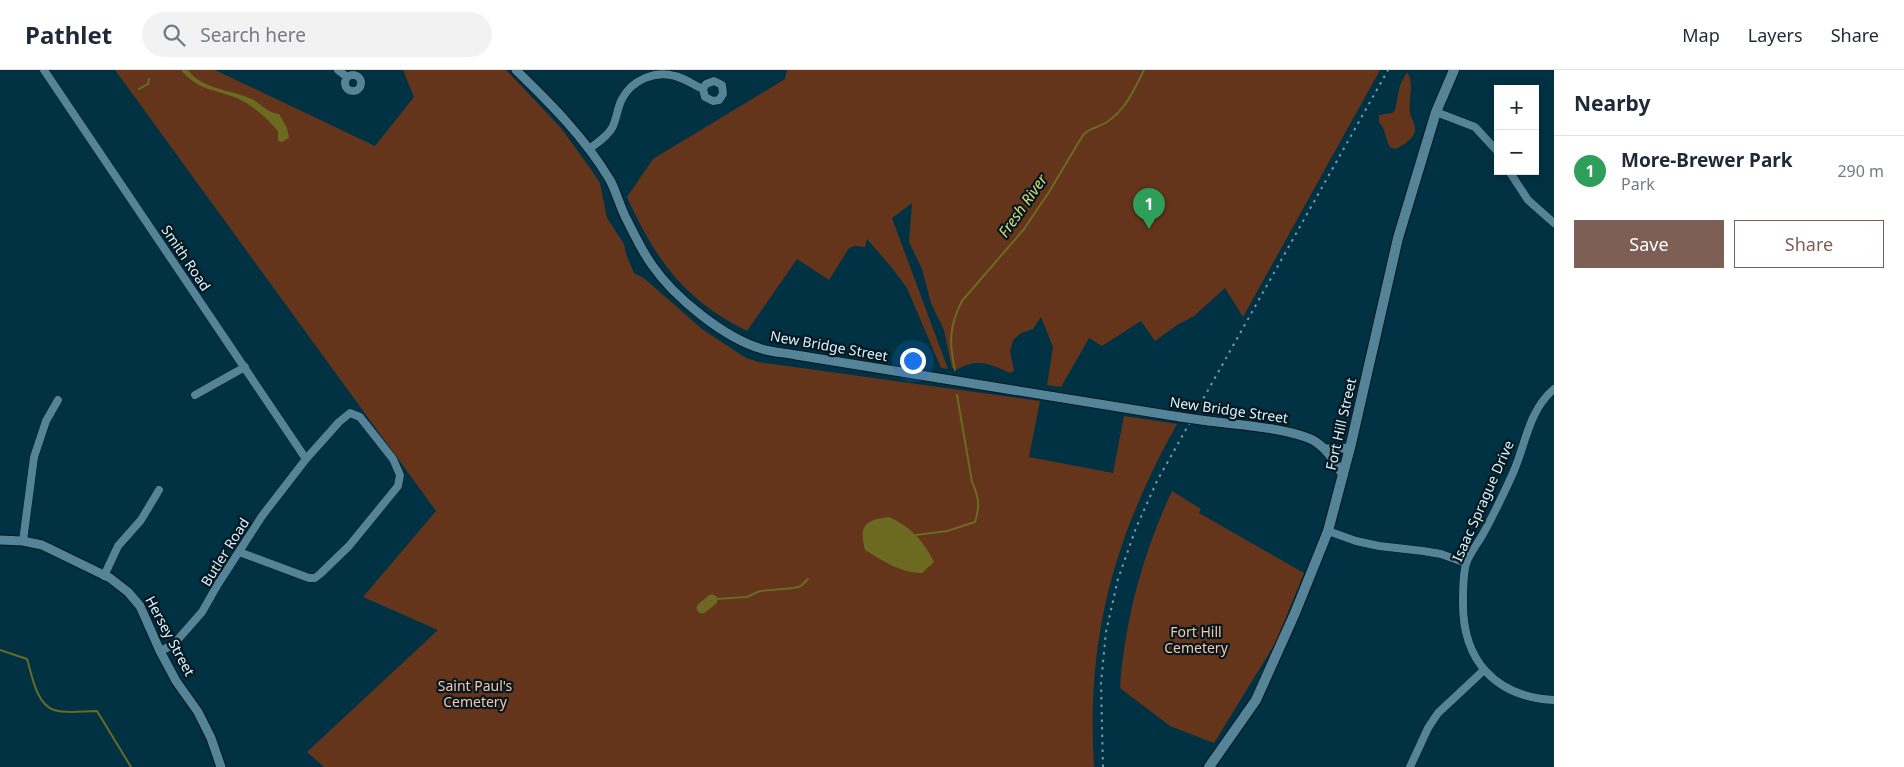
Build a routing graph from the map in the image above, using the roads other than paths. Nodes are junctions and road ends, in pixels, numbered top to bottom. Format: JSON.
{"nodes":[{"id":1,"x":44,"y":70,"type":"edge"},
{"id":2,"x":338,"y":70,"type":"edge"},
{"id":3,"x":516,"y":70,"type":"edge"},
{"id":4,"x":1454,"y":70,"type":"edge"},
{"id":5,"x":347,"y":77,"type":"dead end"},
{"id":6,"x":703,"y":89,"type":"dead end"},
{"id":7,"x":1436,"y":112,"type":"junction"},
{"id":8,"x":1494,"y":148,"type":"edge"},
{"id":9,"x":589,"y":149,"type":"junction"},
{"id":10,"x":1512,"y":175,"type":"edge"},
{"id":11,"x":1554,"y":222,"type":"edge"},
{"id":12,"x":245,"y":368,"type":"junction"},
{"id":13,"x":1554,"y":389,"type":"edge"},
{"id":14,"x":195,"y":395,"type":"dead end"},
{"id":15,"x":58,"y":400,"type":"dead end"},
{"id":16,"x":1350,"y":448,"type":"junction"},
{"id":17,"x":1324,"y":449,"type":"junction"},
{"id":18,"x":306,"y":460,"type":"junction"},
{"id":19,"x":1343,"y":474,"type":"junction"},
{"id":20,"x":159,"y":490,"type":"dead end"},
{"id":21,"x":1328,"y":531,"type":"junction"},
{"id":22,"x":0,"y":540,"type":"edge"},
{"id":23,"x":23,"y":541,"type":"junction"},
{"id":24,"x":238,"y":552,"type":"junction"},
{"id":25,"x":1466,"y":563,"type":"junction"},
{"id":26,"x":104,"y":576,"type":"junction"},
{"id":27,"x":160,"y":651,"type":"junction"},
{"id":28,"x":1484,"y":670,"type":"junction"},
{"id":29,"x":1554,"y":700,"type":"edge"},
{"id":30,"x":221,"y":767,"type":"edge"},
{"id":31,"x":1210,"y":767,"type":"edge"},
{"id":32,"x":1410,"y":767,"type":"edge"}],
"edges":[{"from":1,"to":12,"type":"street","name":"Smith Road"},
{"from":2,"to":5,"type":"street"},
{"from":3,"to":9,"type":"street","name":"New Bridge Street"},
{"from":4,"to":7,"type":"main road","name":"Fort Hill Street"},
{"from":6,"to":9,"type":"street"},
{"from":7,"to":8,"type":"street"},
{"from":7,"to":16,"type":"main road","name":"Fort Hill Street"},
{"from":9,"to":17,"type":"street","name":"New Bridge Street","bridge":true},
{"from":10,"to":11,"type":"street"},
{"from":12,"to":14,"type":"street"},
{"from":12,"to":18,"type":"street","name":"Smith Road"},
{"from":13,"to":25,"type":"street","name":"Isaac Sprague Drive"},
{"from":15,"to":23,"type":"street"},
{"from":16,"to":17,"type":"street"},
{"from":16,"to":19,"type":"main road","name":"Fort Hill Street"},
{"from":17,"to":19,"type":"street","name":"New Bridge Street"},
{"from":18,"to":24,"type":"street","name":"Butler Road"},
{"from":18,"to":24,"type":"street","name":"Butler Road"},
{"from":19,"to":21,"type":"main road","name":"Fort Hill Street"},
{"from":20,"to":26,"type":"street"},
{"from":21,"to":25,"type":"street"},
{"from":21,"to":31,"type":"main road","name":"Fort Hill Street"},
{"from":22,"to":23,"type":"street","name":"Hersey Street"},
{"from":23,"to":26,"type":"street","name":"Hersey Street"},
{"from":24,"to":27,"type":"street","name":"Butler Road"},
{"from":25,"to":28,"type":"street","name":"Isaac Sprague Drive"},
{"from":26,"to":27,"type":"street","name":"Hersey Street"},
{"from":27,"to":30,"type":"street","name":"Hersey Street"},
{"from":28,"to":29,"type":"street","name":"Isaac Sprague Drive"},
{"from":28,"to":32,"type":"street"}]}
